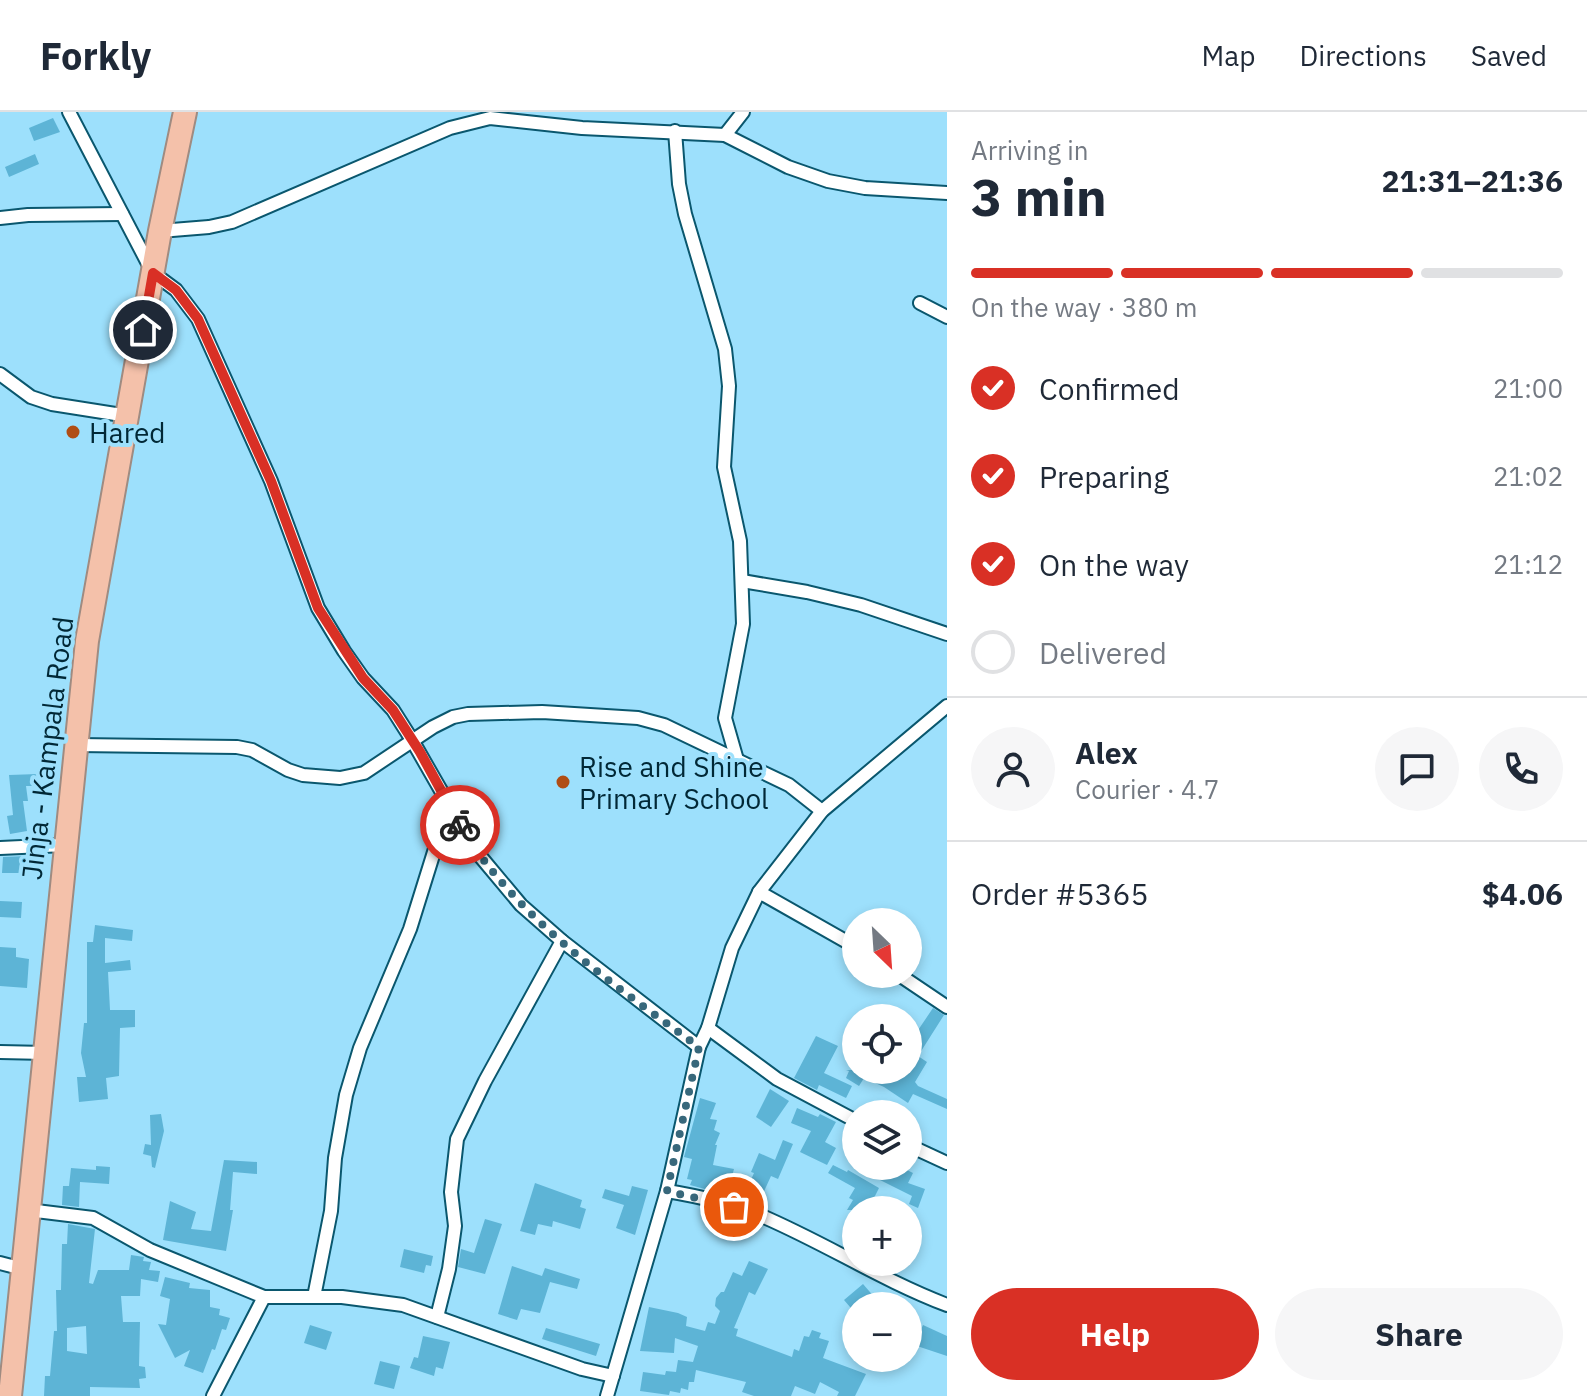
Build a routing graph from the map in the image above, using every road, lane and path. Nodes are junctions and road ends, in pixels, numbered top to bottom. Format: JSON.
{"nodes":[{"id":1,"x":69,"y":112,"type":"edge"},
{"id":2,"x":185,"y":112,"type":"edge"},
{"id":3,"x":743,"y":112,"type":"edge"},
{"id":4,"x":502,"y":115,"type":"edge"},
{"id":5,"x":675,"y":131,"type":"junction"},
{"id":6,"x":725,"y":135,"type":"junction"},
{"id":7,"x":947,"y":193,"type":"edge"},
{"id":8,"x":122,"y":214,"type":"junction"},
{"id":9,"x":0,"y":218,"type":"edge"},
{"id":10,"x":160,"y":231,"type":"junction"},
{"id":11,"x":153,"y":273,"type":"junction"},
{"id":12,"x":920,"y":303,"type":"dead end"},
{"id":13,"x":947,"y":317,"type":"edge"},
{"id":14,"x":0,"y":374,"type":"edge"},
{"id":15,"x":128,"y":416,"type":"junction"},
{"id":16,"x":742,"y":581,"type":"junction"},
{"id":17,"x":947,"y":634,"type":"edge"},
{"id":18,"x":947,"y":706,"type":"edge"},
{"id":19,"x":412,"y":740,"type":"junction"},
{"id":20,"x":77,"y":745,"type":"junction"},
{"id":21,"x":737,"y":760,"type":"junction"},
{"id":22,"x":448,"y":807,"type":"junction"},
{"id":23,"x":822,"y":811,"type":"junction"},
{"id":24,"x":65,"y":845,"type":"junction"},
{"id":25,"x":0,"y":848,"type":"edge"},
{"id":26,"x":759,"y":892,"type":"junction"},
{"id":27,"x":842,"y":939,"type":"edge"},
{"id":28,"x":562,"y":941,"type":"junction"},
{"id":29,"x":919,"y":988,"type":"edge"},
{"id":30,"x":947,"y":1007,"type":"edge"},
{"id":31,"x":708,"y":1028,"type":"junction"},
{"id":32,"x":699,"y":1047,"type":"junction"},
{"id":33,"x":0,"y":1052,"type":"edge"},
{"id":34,"x":46,"y":1053,"type":"junction"},
{"id":35,"x":842,"y":1114,"type":"edge"},
{"id":36,"x":922,"y":1151,"type":"edge"},
{"id":37,"x":947,"y":1163,"type":"edge"},
{"id":38,"x":667,"y":1191,"type":"junction"},
{"id":39,"x":28,"y":1210,"type":"junction"},
{"id":40,"x":0,"y":1263,"type":"edge"},
{"id":41,"x":23,"y":1269,"type":"junction"},
{"id":42,"x":264,"y":1297,"type":"junction"},
{"id":43,"x":314,"y":1297,"type":"junction"},
{"id":44,"x":947,"y":1305,"type":"edge"},
{"id":45,"x":437,"y":1317,"type":"junction"},
{"id":46,"x":613,"y":1376,"type":"junction"},
{"id":47,"x":10,"y":1396,"type":"edge"},
{"id":48,"x":213,"y":1396,"type":"edge"},
{"id":49,"x":607,"y":1396,"type":"edge"}],
"edges":[{"from":1,"to":8,"type":"street"},
{"from":2,"to":10,"type":"highway","name":"Jinja - Kampala Road"},
{"from":3,"to":6,"type":"street"},
{"from":4,"to":5,"type":"street"},
{"from":4,"to":10,"type":"street"},
{"from":5,"to":6,"type":"street"},
{"from":5,"to":16,"type":"street"},
{"from":6,"to":7,"type":"street"},
{"from":8,"to":9,"type":"street"},
{"from":8,"to":11,"type":"street"},
{"from":10,"to":11,"type":"highway","name":"Jinja - Kampala Road"},
{"from":11,"to":15,"type":"highway","name":"Jinja - Kampala Road"},
{"from":11,"to":19,"type":"street"},
{"from":12,"to":13,"type":"street"},
{"from":14,"to":15,"type":"street"},
{"from":15,"to":20,"type":"highway","name":"Jinja - Kampala Road"},
{"from":16,"to":17,"type":"street"},
{"from":16,"to":21,"type":"street"},
{"from":18,"to":23,"type":"street"},
{"from":19,"to":20,"type":"street"},
{"from":19,"to":21,"type":"street"},
{"from":19,"to":22,"type":"street"},
{"from":20,"to":24,"type":"highway","name":"Jinja - Kampala Road"},
{"from":21,"to":23,"type":"street"},
{"from":22,"to":28,"type":"street"},
{"from":22,"to":43,"type":"street"},
{"from":23,"to":26,"type":"street"},
{"from":24,"to":25,"type":"street"},
{"from":24,"to":34,"type":"highway","name":"Jinja - Kampala Road"},
{"from":26,"to":27,"type":"street"},
{"from":26,"to":31,"type":"street"},
{"from":28,"to":32,"type":"street"},
{"from":28,"to":45,"type":"street"},
{"from":29,"to":30,"type":"street"},
{"from":31,"to":32,"type":"street"},
{"from":31,"to":35,"type":"street"},
{"from":32,"to":38,"type":"street"},
{"from":33,"to":34,"type":"street"},
{"from":34,"to":39,"type":"highway","name":"Jinja - Kampala Road"},
{"from":36,"to":37,"type":"street"},
{"from":38,"to":44,"type":"street"},
{"from":38,"to":46,"type":"street"},
{"from":39,"to":41,"type":"highway","name":"Jinja - Kampala Road"},
{"from":39,"to":42,"type":"street"},
{"from":40,"to":41,"type":"street"},
{"from":41,"to":47,"type":"highway","name":"Jinja - Kampala Road"},
{"from":42,"to":43,"type":"street"},
{"from":42,"to":48,"type":"street"},
{"from":43,"to":45,"type":"street"},
{"from":45,"to":46,"type":"street"},
{"from":46,"to":49,"type":"street"}]}
